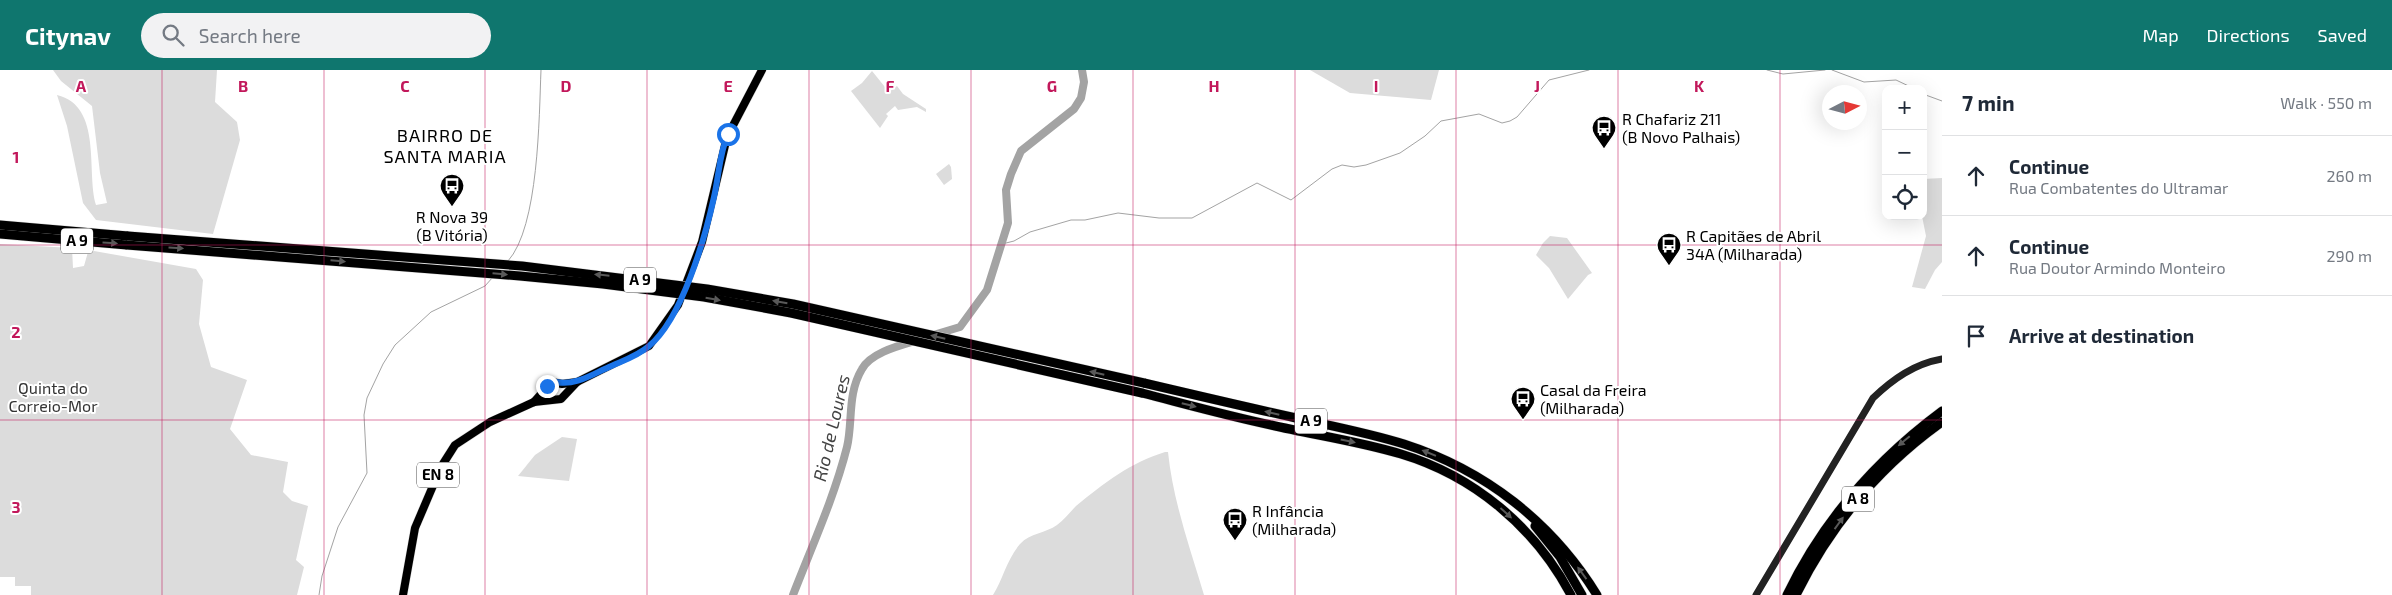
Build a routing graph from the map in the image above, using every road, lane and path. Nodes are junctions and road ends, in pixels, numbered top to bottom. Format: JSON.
{"nodes":[{"id":1,"x":762,"y":70,"type":"edge"},
{"id":2,"x":0,"y":223,"type":"edge"},
{"id":3,"x":0,"y":235,"type":"edge"},
{"id":4,"x":127,"y":240,"type":"junction"},
{"id":5,"x":1942,"y":359,"type":"edge"},
{"id":6,"x":577,"y":382,"type":"junction"},
{"id":7,"x":562,"y":384,"type":"junction"},
{"id":8,"x":546,"y":389,"type":"junction"},
{"id":9,"x":565,"y":394,"type":"junction"},
{"id":10,"x":548,"y":399,"type":"junction"},
{"id":11,"x":534,"y":402,"type":"junction"},
{"id":12,"x":1942,"y":411,"type":"edge"},
{"id":13,"x":1942,"y":422,"type":"edge"},
{"id":14,"x":1563,"y":554,"type":"junction"},
{"id":15,"x":403,"y":595,"type":"edge"},
{"id":16,"x":1571,"y":595,"type":"edge"},
{"id":17,"x":1582,"y":595,"type":"edge"},
{"id":18,"x":1597,"y":595,"type":"edge"},
{"id":19,"x":1756,"y":595,"type":"edge"},
{"id":20,"x":1787,"y":595,"type":"edge"},
{"id":21,"x":1796,"y":595,"type":"edge"}],
"edges":[{"from":1,"to":6,"type":"main road","number":"EN 8"},
{"from":2,"to":4,"type":"highway","number":"A 9"},
{"from":3,"to":4,"type":"highway","number":"A 9","one_way":true},
{"from":14,"to":4,"type":"highway","number":"A 9","one_way":true,"bridge":true},
{"from":4,"to":16,"type":"highway","number":"A 9","one_way":true,"bridge":true},
{"from":5,"to":19,"type":"main road"},
{"from":6,"to":7,"type":"main road","number":"EN 8"},
{"from":6,"to":9,"type":"main road","number":"EN 8"},
{"from":7,"to":8,"type":"main road","number":"EN 8"},
{"from":7,"to":9,"type":"main road"},
{"from":8,"to":10,"type":"main road"},
{"from":8,"to":11,"type":"main road","number":"EN 8"},
{"from":9,"to":10,"type":"main road","number":"EN 8"},
{"from":10,"to":11,"type":"main road","number":"EN 8"},
{"from":11,"to":15,"type":"main road","number":"EN 8"},
{"from":12,"to":20,"type":"highway","number":"A 8","one_way":true},
{"from":21,"to":13,"type":"highway","number":"A 8","one_way":true},
{"from":14,"to":17,"type":"highway"},
{"from":18,"to":14,"type":"highway","one_way":true}]}
